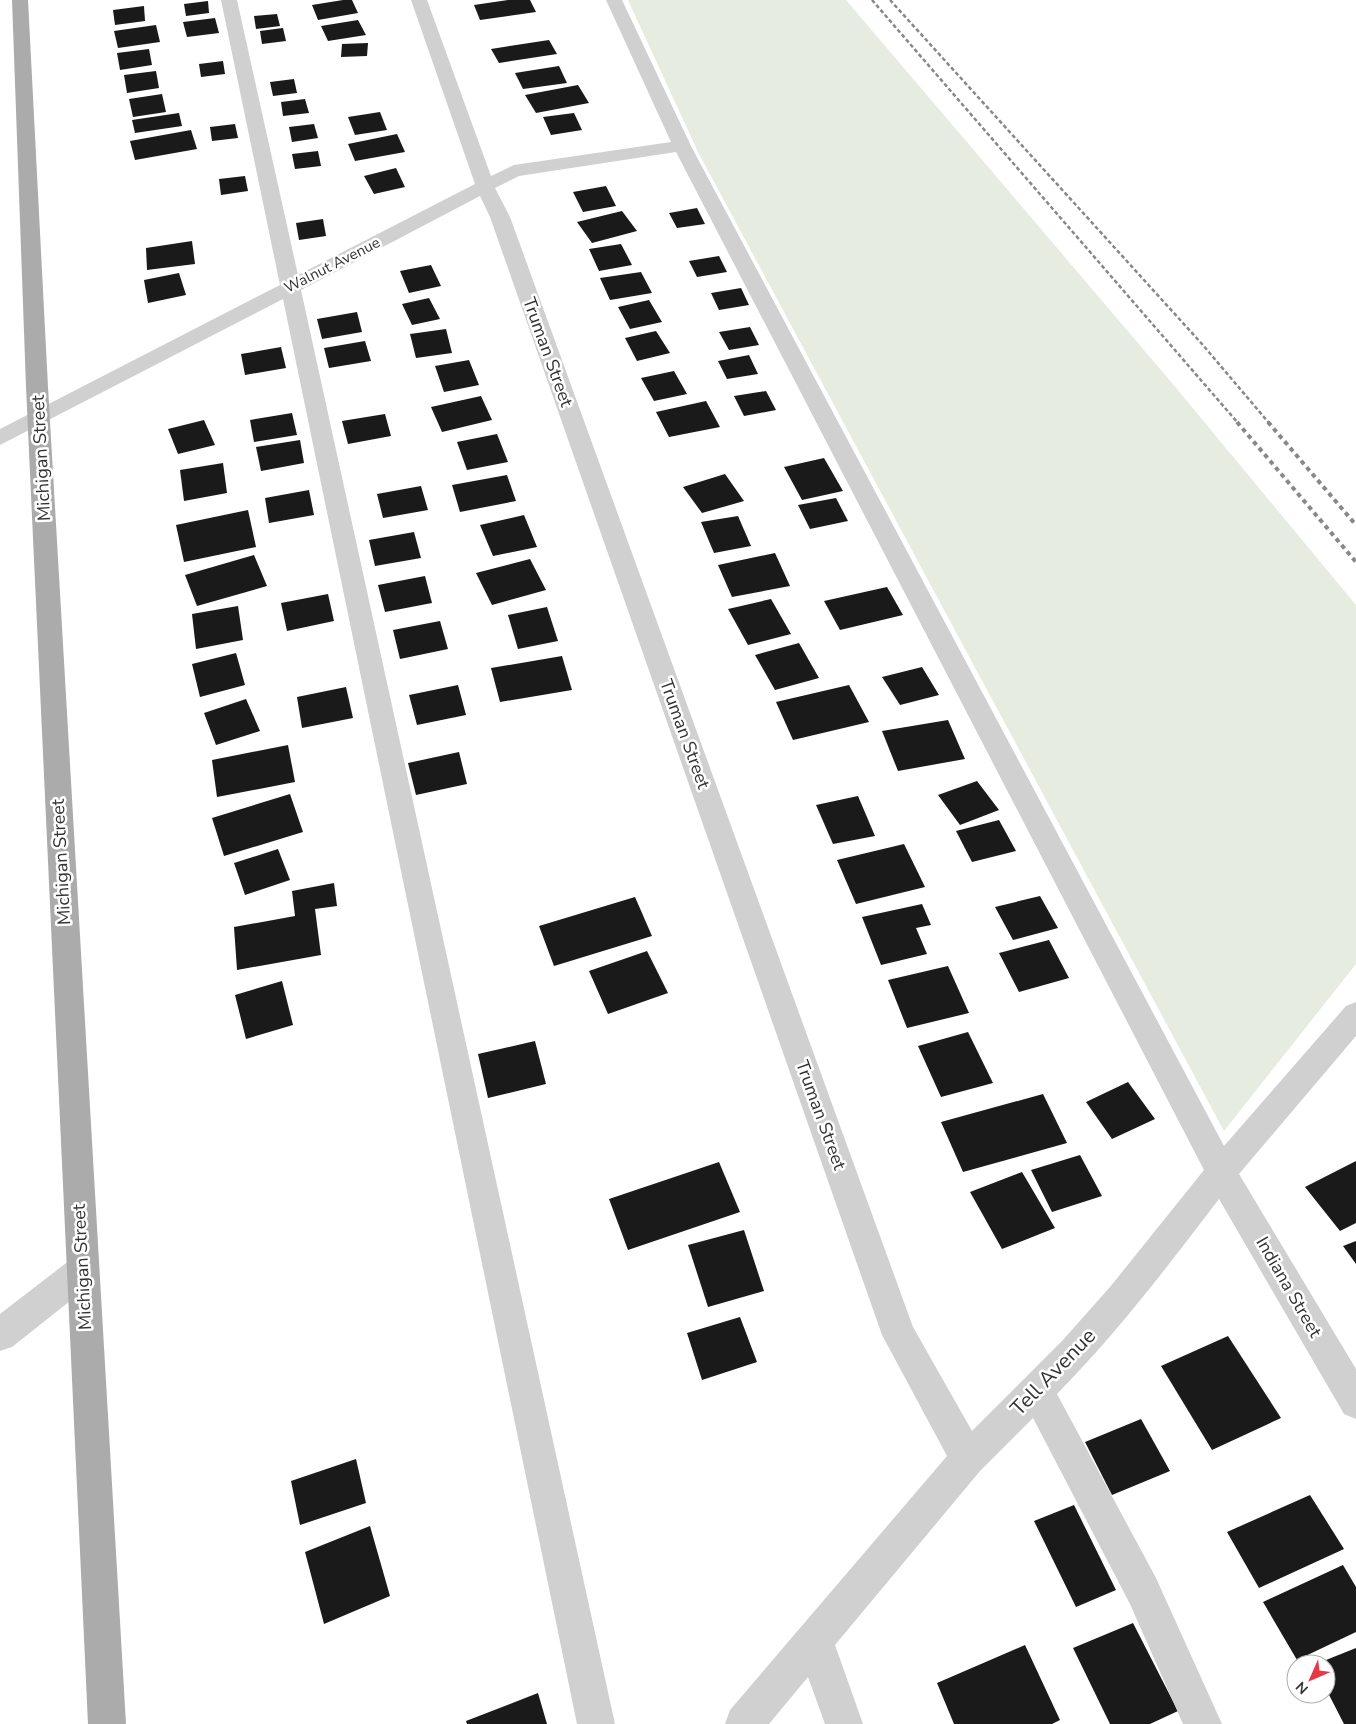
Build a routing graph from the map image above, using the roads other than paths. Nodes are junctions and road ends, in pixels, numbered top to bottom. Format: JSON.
{"nodes":[{"id":1,"x":20,"y":0,"type":"edge"},
{"id":2,"x":229,"y":0,"type":"edge"},
{"id":3,"x":418,"y":0,"type":"edge"},
{"id":4,"x":614,"y":0,"type":"edge"},
{"id":5,"x":682,"y":146,"type":"junction"},
{"id":6,"x":485,"y":186,"type":"junction"},
{"id":7,"x":290,"y":288,"type":"junction"},
{"id":8,"x":39,"y":418,"type":"junction"},
{"id":9,"x":0,"y":438,"type":"edge"},
{"id":10,"x":1356,"y":1016,"type":"edge"},
{"id":11,"x":1222,"y":1172,"type":"junction"},
{"id":12,"x":82,"y":1271,"type":"junction"},
{"id":13,"x":0,"y":1335,"type":"edge"},
{"id":14,"x":1037,"y":1390,"type":"junction"},
{"id":15,"x":1356,"y":1402,"type":"edge"},
{"id":16,"x":968,"y":1459,"type":"junction"},
{"id":17,"x":816,"y":1642,"type":"junction"},
{"id":18,"x":106,"y":1724,"type":"edge"},
{"id":19,"x":596,"y":1724,"type":"edge"},
{"id":20,"x":744,"y":1724,"type":"edge"},
{"id":21,"x":844,"y":1724,"type":"edge"},
{"id":22,"x":1203,"y":1724,"type":"edge"}],
"edges":[{"from":1,"to":8,"type":"main road","name":"Michigan Street"},
{"from":2,"to":7,"type":"street"},
{"from":3,"to":6,"type":"street","name":"Truman Street"},
{"from":4,"to":5,"type":"street","name":"Indiana Street"},
{"from":5,"to":6,"type":"street","name":"Walnut Avenue"},
{"from":5,"to":11,"type":"street","name":"Indiana Street"},
{"from":6,"to":7,"type":"street","name":"Walnut Avenue"},
{"from":6,"to":16,"type":"street","name":"Truman Street"},
{"from":7,"to":8,"type":"street","name":"Walnut Avenue"},
{"from":7,"to":19,"type":"street"},
{"from":8,"to":9,"type":"street","name":"Walnut Avenue"},
{"from":8,"to":12,"type":"main road","name":"Michigan Street"},
{"from":10,"to":11,"type":"street","name":"Tell Avenue"},
{"from":11,"to":14,"type":"street","name":"Tell Avenue"},
{"from":11,"to":15,"type":"street","name":"Indiana Street"},
{"from":12,"to":13,"type":"street"},
{"from":12,"to":18,"type":"main road","name":"Michigan Street"},
{"from":14,"to":16,"type":"street","name":"Tell Avenue"},
{"from":14,"to":22,"type":"street"},
{"from":16,"to":17,"type":"street","name":"Tell Avenue"},
{"from":17,"to":20,"type":"street","name":"Tell Avenue"},
{"from":17,"to":21,"type":"street"}]}
